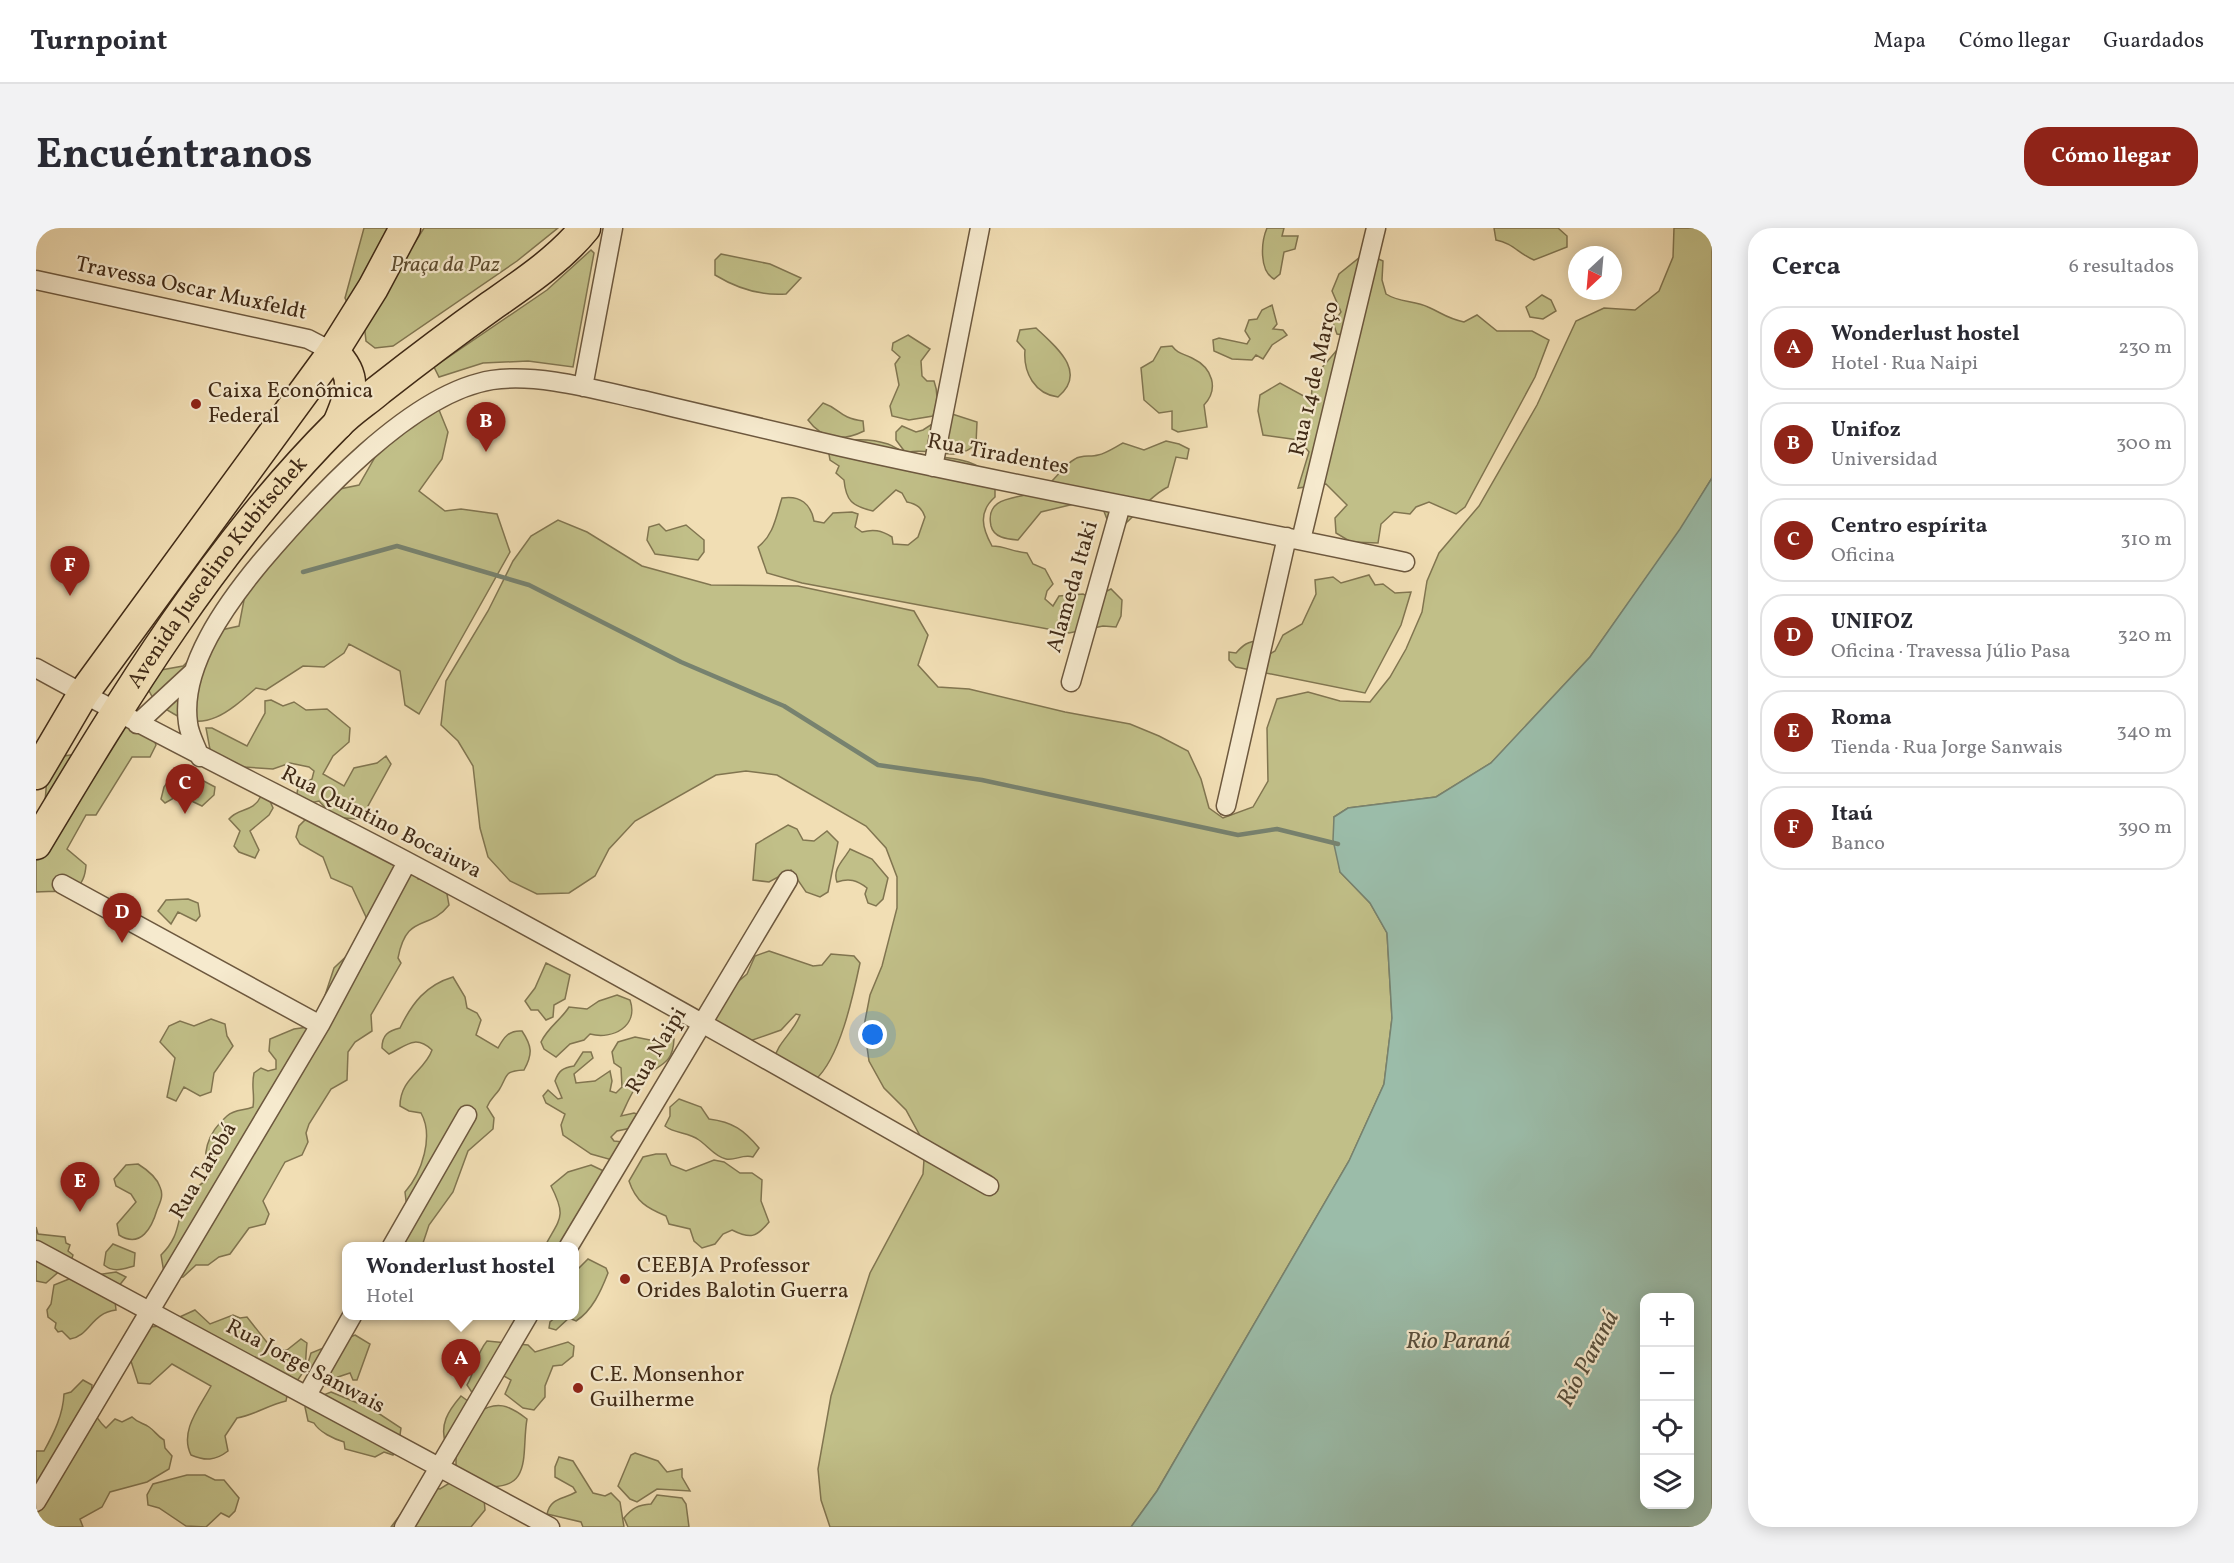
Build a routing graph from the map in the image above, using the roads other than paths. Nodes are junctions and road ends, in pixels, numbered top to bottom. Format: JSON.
{"nodes":[{"id":1,"x":405,"y":228,"type":"edge"},
{"id":2,"x":585,"y":228,"type":"edge"},
{"id":3,"x":613,"y":228,"type":"edge"},
{"id":4,"x":980,"y":228,"type":"edge"},
{"id":5,"x":1376,"y":228,"type":"edge"},
{"id":6,"x":36,"y":280,"type":"edge"},
{"id":7,"x":333,"y":352,"type":"junction"},
{"id":8,"x":583,"y":387,"type":"junction"},
{"id":9,"x":338,"y":424,"type":"junction"},
{"id":10,"x":933,"y":467,"type":"junction"},
{"id":11,"x":1121,"y":505,"type":"junction"},
{"id":12,"x":1294,"y":539,"type":"junction"},
{"id":13,"x":1405,"y":562,"type":"dead end"},
{"id":14,"x":36,"y":669,"type":"edge"},
{"id":15,"x":192,"y":673,"type":"junction"},
{"id":16,"x":1071,"y":682,"type":"dead end"},
{"id":17,"x":83,"y":694,"type":"junction"},
{"id":18,"x":126,"y":718,"type":"junction"},
{"id":19,"x":200,"y":757,"type":"junction"},
{"id":20,"x":36,"y":774,"type":"edge"},
{"id":21,"x":1226,"y":806,"type":"dead end"},
{"id":22,"x":36,"y":844,"type":"edge"},
{"id":23,"x":407,"y":862,"type":"junction"},
{"id":24,"x":788,"y":880,"type":"dead end"},
{"id":25,"x":62,"y":884,"type":"dead end"},
{"id":26,"x":701,"y":1023,"type":"junction"},
{"id":27,"x":320,"y":1025,"type":"junction"},
{"id":28,"x":468,"y":1115,"type":"dead end"},
{"id":29,"x":989,"y":1186,"type":"dead end"},
{"id":30,"x":394,"y":1242,"type":"edge"},
{"id":31,"x":571,"y":1242,"type":"edge"},
{"id":32,"x":36,"y":1250,"type":"edge"},
{"id":33,"x":148,"y":1310,"type":"junction"},
{"id":34,"x":350,"y":1320,"type":"edge"},
{"id":35,"x":526,"y":1320,"type":"edge"},
{"id":36,"x":307,"y":1395,"type":"junction"},
{"id":37,"x":439,"y":1466,"type":"junction"},
{"id":38,"x":36,"y":1502,"type":"edge"},
{"id":39,"x":404,"y":1527,"type":"edge"},
{"id":40,"x":550,"y":1527,"type":"edge"}],
"edges":[{"from":1,"to":7,"type":"main road","name":"Avenida Juscelino Kubitschek"},
{"from":2,"to":9,"type":"main road","name":"Avenida Juscelino Kubitschek"},
{"from":3,"to":8,"type":"street"},
{"from":4,"to":10,"type":"street"},
{"from":5,"to":12,"type":"street","name":"Rua 14 de Março"},
{"from":6,"to":7,"type":"street","name":"Travessa Oscar Muxfeldt"},
{"from":7,"to":9,"type":"main road"},
{"from":7,"to":17,"type":"main road","name":"Avenida Juscelino Kubitschek"},
{"from":8,"to":10,"type":"street","name":"Rua Tiradentes"},
{"from":8,"to":15,"type":"street","name":"Rua Tiradentes"},
{"from":9,"to":18,"type":"main road","name":"Avenida Juscelino Kubitschek"},
{"from":10,"to":11,"type":"street","name":"Rua Tiradentes"},
{"from":11,"to":12,"type":"street","name":"Rua Tiradentes"},
{"from":11,"to":16,"type":"street","name":"Alameda Itaki"},
{"from":12,"to":13,"type":"street","name":"Rua Tiradentes"},
{"from":12,"to":21,"type":"street","name":"Rua 14 de Março"},
{"from":14,"to":17,"type":"street","name":"Rua Quintino Bocaiuva"},
{"from":15,"to":18,"type":"street"},
{"from":15,"to":19,"type":"street"},
{"from":17,"to":18,"type":"street","name":"Rua Quintino Bocaiuva"},
{"from":17,"to":20,"type":"main road","name":"Avenida Juscelino Kubitschek"},
{"from":18,"to":19,"type":"street","name":"Rua Quintino Bocaiuva"},
{"from":18,"to":22,"type":"main road","name":"Avenida Juscelino Kubitschek"},
{"from":19,"to":23,"type":"street","name":"Rua Quintino Bocaiuva"},
{"from":23,"to":26,"type":"street","name":"Rua Quintino Bocaiuva"},
{"from":23,"to":27,"type":"street","name":"Rua Tarobá"},
{"from":24,"to":26,"type":"street","name":"Rua Naipi"},
{"from":25,"to":27,"type":"street"},
{"from":26,"to":29,"type":"street","name":"Rua Quintino Bocaiuva"},
{"from":26,"to":31,"type":"street","name":"Rua Naipi"},
{"from":27,"to":33,"type":"street","name":"Rua Tarobá"},
{"from":28,"to":30,"type":"street"},
{"from":32,"to":33,"type":"street","name":"Rua Jorge Sanwais"},
{"from":33,"to":36,"type":"street","name":"Rua Jorge Sanwais"},
{"from":33,"to":38,"type":"street","name":"Rua Tarobá"},
{"from":34,"to":36,"type":"street"},
{"from":35,"to":37,"type":"street"},
{"from":36,"to":37,"type":"street","name":"Rua Jorge Sanwais"},
{"from":37,"to":39,"type":"street"},
{"from":37,"to":40,"type":"street","name":"Rua Jorge Sanwais"}]}
